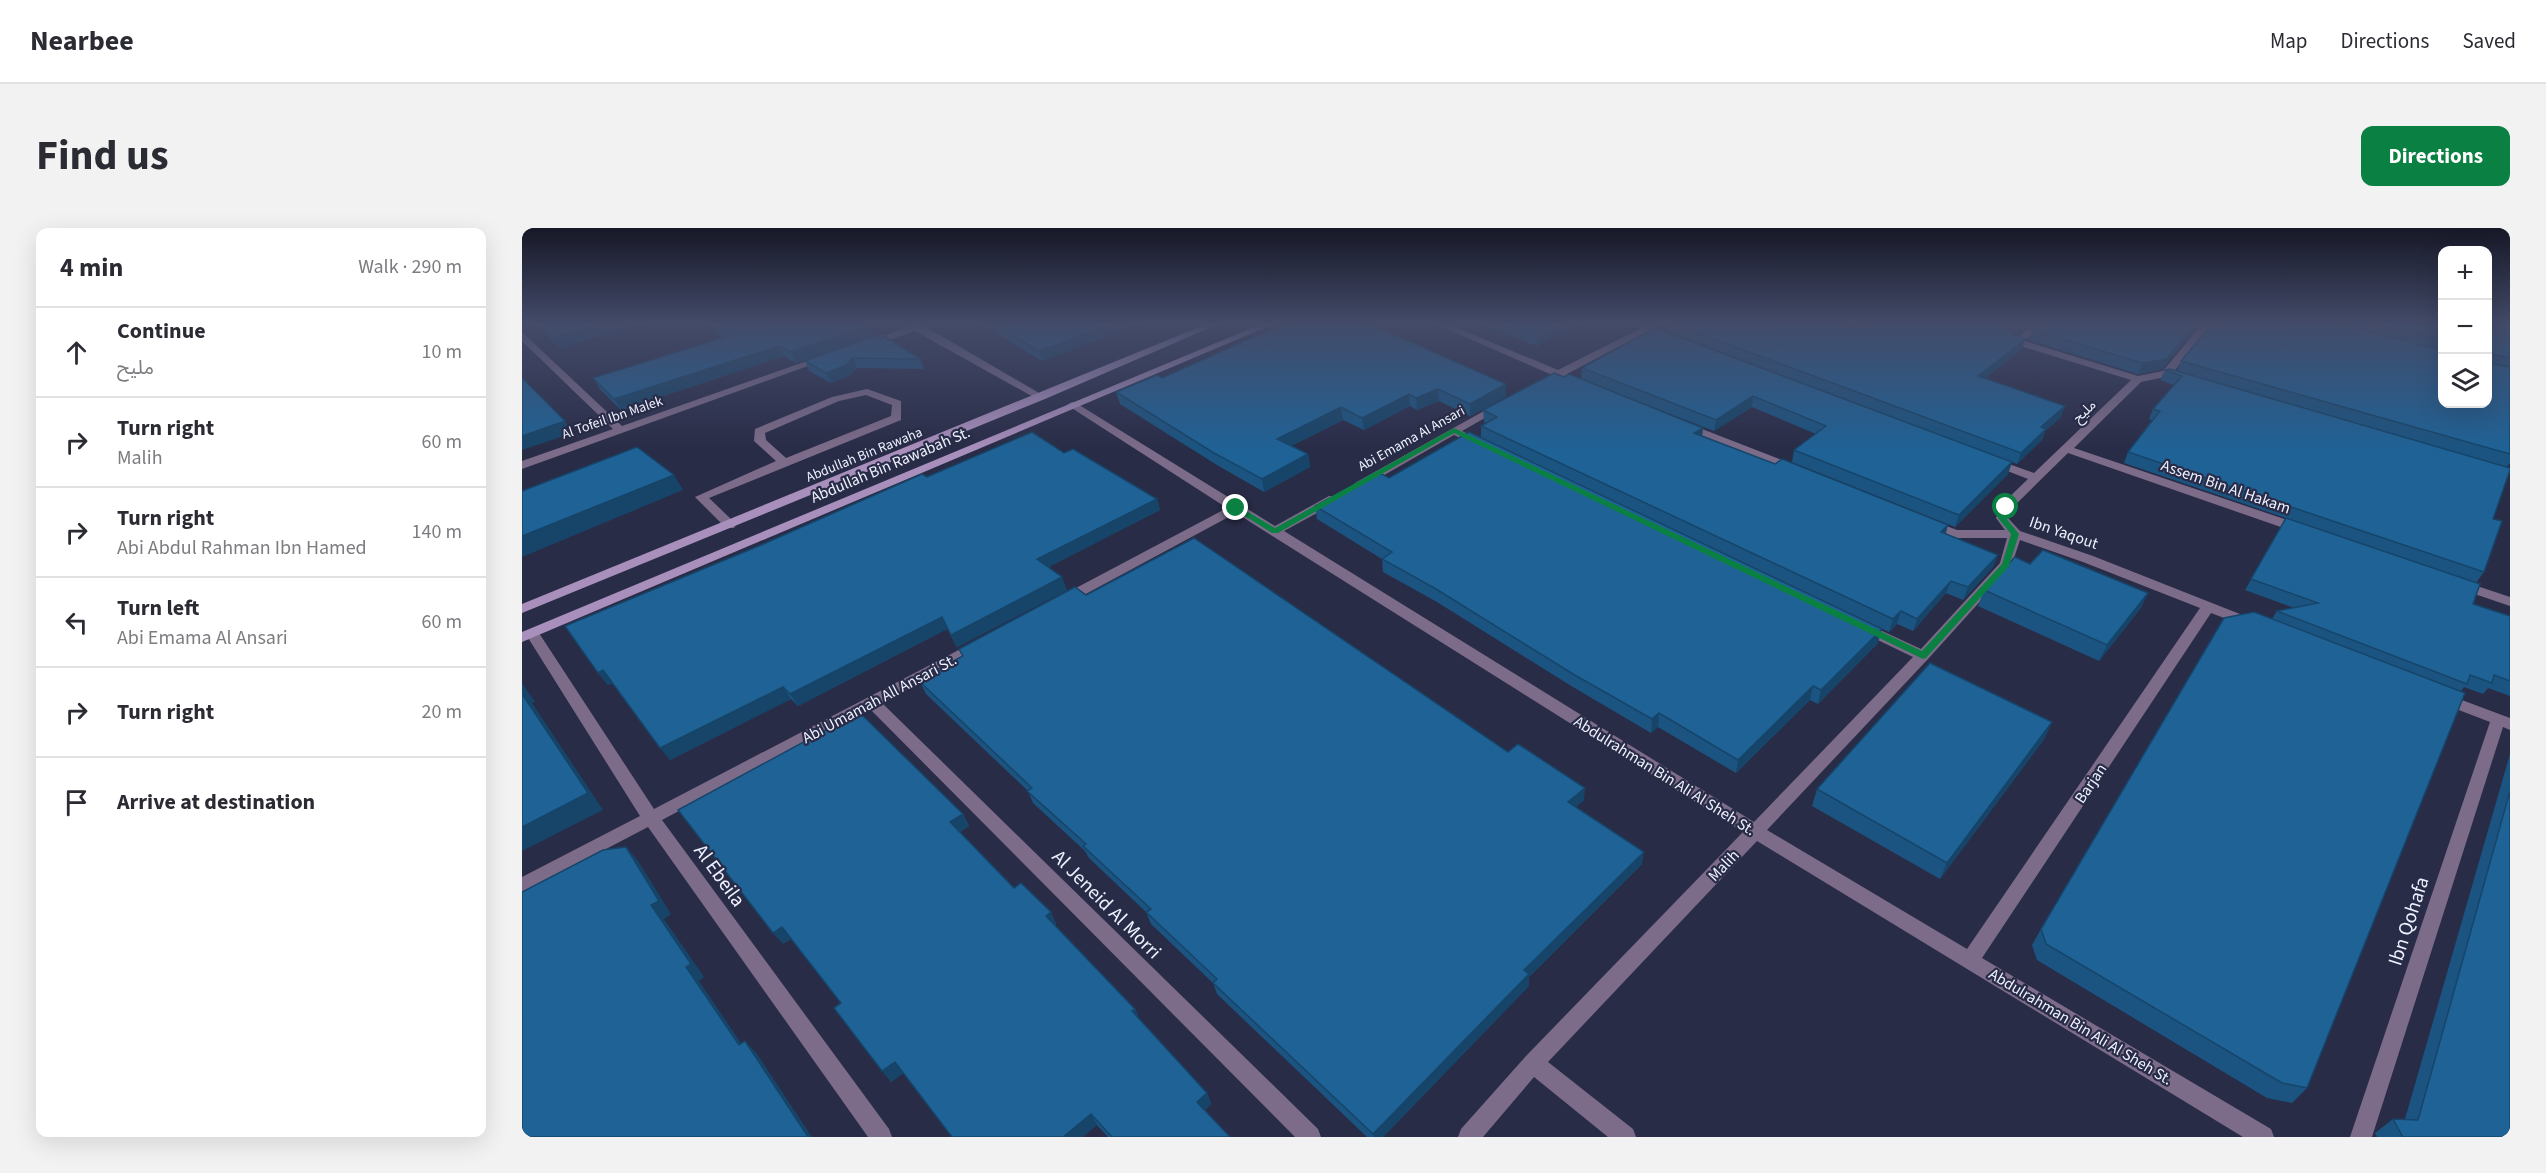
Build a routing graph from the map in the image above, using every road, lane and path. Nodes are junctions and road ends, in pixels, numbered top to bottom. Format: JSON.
{"nodes":[{"id":1,"x":553,"y":365,"type":"edge"},
{"id":2,"x":804,"y":365,"type":"edge"},
{"id":3,"x":986,"y":365,"type":"edge"},
{"id":4,"x":1115,"y":365,"type":"edge"},
{"id":5,"x":1167,"y":365,"type":"edge"},
{"id":6,"x":1536,"y":365,"type":"edge"},
{"id":7,"x":1577,"y":365,"type":"edge"},
{"id":8,"x":2092,"y":365,"type":"edge"},
{"id":9,"x":2178,"y":365,"type":"edge"},
{"id":10,"x":1558,"y":375,"type":"junction"},
{"id":11,"x":2138,"y":380,"type":"junction"},
{"id":12,"x":1538,"y":385,"type":"edge"},
{"id":13,"x":1591,"y":388,"type":"edge"},
{"id":14,"x":1041,"y":397,"type":"junction"},
{"id":15,"x":1507,"y":401,"type":"edge"},
{"id":16,"x":1072,"y":405,"type":"junction"},
{"id":17,"x":1668,"y":419,"type":"edge"},
{"id":18,"x":620,"y":430,"type":"junction"},
{"id":19,"x":1454,"y":430,"type":"junction"},
{"id":20,"x":2067,"y":448,"type":"junction"},
{"id":21,"x":1497,"y":451,"type":"edge"},
{"id":22,"x":1980,"y":457,"type":"edge"},
{"id":23,"x":785,"y":463,"type":"junction"},
{"id":24,"x":522,"y":465,"type":"edge"},
{"id":25,"x":1811,"y":476,"type":"edge"},
{"id":26,"x":2036,"y":478,"type":"junction"},
{"id":27,"x":1236,"y":508,"type":"junction"},
{"id":28,"x":1922,"y":521,"type":"edge"},
{"id":29,"x":730,"y":525,"type":"junction"},
{"id":30,"x":1275,"y":531,"type":"junction"},
{"id":31,"x":2311,"y":533,"type":"edge"},
{"id":32,"x":2015,"y":534,"type":"junction"},
{"id":33,"x":2444,"y":579,"type":"edge"},
{"id":34,"x":2510,"y":602,"type":"edge"},
{"id":35,"x":2208,"y":607,"type":"junction"},
{"id":36,"x":1049,"y":608,"type":"edge"},
{"id":37,"x":522,"y":609,"type":"edge"},
{"id":38,"x":1848,"y":620,"type":"edge"},
{"id":39,"x":2264,"y":629,"type":"edge"},
{"id":40,"x":527,"y":635,"type":"edge"},
{"id":41,"x":997,"y":636,"type":"edge"},
{"id":42,"x":1923,"y":656,"type":"junction"},
{"id":43,"x":2431,"y":694,"type":"edge"},
{"id":44,"x":872,"y":702,"type":"junction"},
{"id":45,"x":2504,"y":722,"type":"edge"},
{"id":46,"x":650,"y":817,"type":"junction"},
{"id":47,"x":1755,"y":831,"type":"junction"},
{"id":48,"x":522,"y":886,"type":"edge"},
{"id":49,"x":1971,"y":959,"type":"junction"},
{"id":50,"x":1533,"y":1063,"type":"junction"},
{"id":51,"x":881,"y":1137,"type":"edge"},
{"id":52,"x":1310,"y":1137,"type":"edge"},
{"id":53,"x":1469,"y":1137,"type":"edge"},
{"id":54,"x":1625,"y":1137,"type":"edge"},
{"id":55,"x":2263,"y":1137,"type":"edge"},
{"id":56,"x":2361,"y":1137,"type":"edge"}],
"edges":[{"from":1,"to":18,"type":"street"},
{"from":2,"to":18,"type":"street","name":"Al Tofeil Ibn Malek"},
{"from":3,"to":14,"type":"street"},
{"from":4,"to":14,"type":"street","name":"Abdullah Bin Rawaha"},
{"from":5,"to":16,"type":"street","name":"Abdullah Bin Rawabah St."},
{"from":6,"to":10,"type":"street"},
{"from":7,"to":10,"type":"street"},
{"from":8,"to":11,"type":"street"},
{"from":9,"to":11,"type":"street"},
{"from":10,"to":12,"type":"street"},
{"from":10,"to":13,"type":"street"},
{"from":11,"to":20,"type":"street","name":"مليح"},
{"from":14,"to":29,"type":"street","name":"Abdullah Bin Rawaha"},
{"from":15,"to":19,"type":"street","name":"Abi Emama Al Ansari"},
{"from":16,"to":27,"type":"street","name":"Abdulrahman Bin Ali Al Sheh St."},
{"from":16,"to":40,"type":"street","name":"Abdullah Bin Rawabah St."},
{"from":17,"to":25,"type":"street"},
{"from":18,"to":24,"type":"street","name":"Al Tofeil Ibn Malek"},
{"from":19,"to":21,"type":"street"},
{"from":19,"to":30,"type":"street","name":"Abi Emama Al Ansari"},
{"from":20,"to":26,"type":"street","name":"مليح"},
{"from":20,"to":31,"type":"street","name":"Assem Bin Al Hakam"},
{"from":22,"to":26,"type":"street"},
{"from":23,"to":23,"type":"street"},
{"from":23,"to":29,"type":"street"},
{"from":26,"to":32,"type":"street","name":"مليح"},
{"from":27,"to":30,"type":"street","name":"Abdulrahman Bin Ali Al Sheh St."},
{"from":27,"to":36,"type":"street"},
{"from":28,"to":32,"type":"street","name":"Ibn Yaqout"},
{"from":29,"to":37,"type":"street","name":"Abdullah Bin Rawaha"},
{"from":30,"to":47,"type":"street","name":"Abdulrahman Bin Ali Al Sheh St."},
{"from":32,"to":35,"type":"street","name":"Ibn Yaqout"},
{"from":32,"to":42,"type":"street","name":"Malih"},
{"from":33,"to":34,"type":"street"},
{"from":35,"to":39,"type":"street","name":"Ibn Yaqout"},
{"from":35,"to":49,"type":"street","name":"Barjan"},
{"from":38,"to":42,"type":"street"},
{"from":40,"to":46,"type":"street","name":"Al Ebeila"},
{"from":41,"to":44,"type":"street","name":"Abi Umamah All Ansari St."},
{"from":42,"to":47,"type":"street","name":"Malih"},
{"from":43,"to":45,"type":"street"},
{"from":44,"to":46,"type":"street","name":"Abi Umamah All Ansari St."},
{"from":44,"to":52,"type":"street","name":"Al Jeneid Al Morri"},
{"from":45,"to":56,"type":"street","name":"Ibn Qohafa"},
{"from":46,"to":48,"type":"street","name":"Abi Umamah All Ansari St."},
{"from":46,"to":51,"type":"street","name":"Al Ebeila"},
{"from":47,"to":49,"type":"street","name":"Abdulrahman Bin Ali Al Sheh St."},
{"from":47,"to":50,"type":"street","name":"Malih"},
{"from":49,"to":55,"type":"street","name":"Abdulrahman Bin Ali Al Sheh St."},
{"from":50,"to":53,"type":"street","name":"Malih"},
{"from":50,"to":54,"type":"street"}]}
